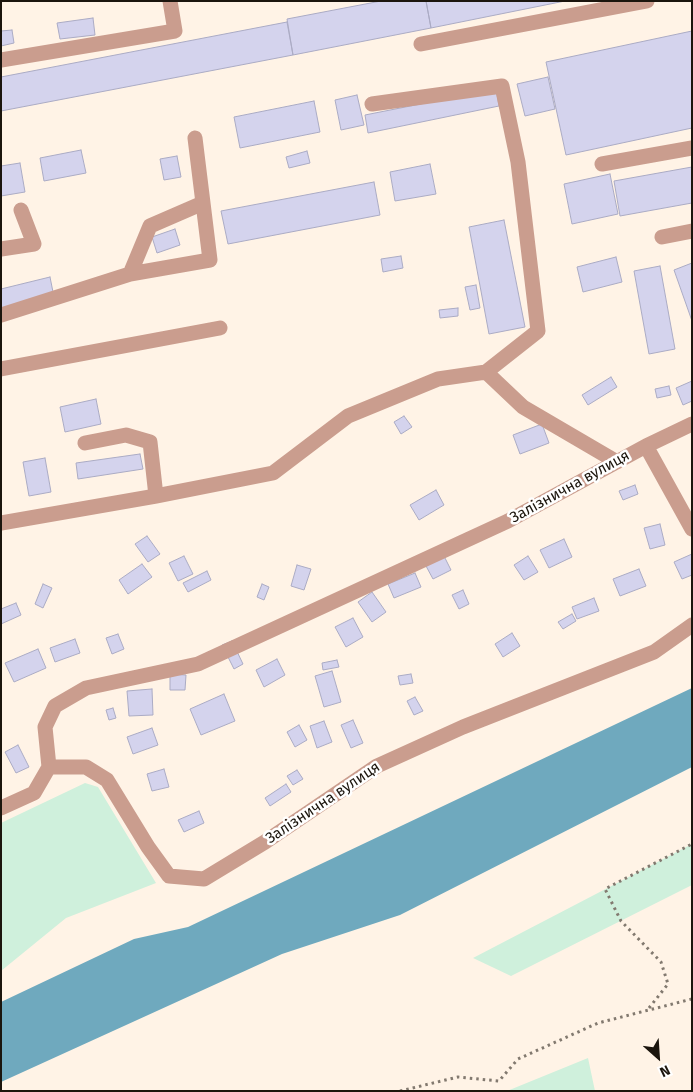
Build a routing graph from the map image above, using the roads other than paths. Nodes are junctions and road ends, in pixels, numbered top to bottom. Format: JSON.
{"nodes":[{"id":1,"x":170,"y":1,"type":"edge"},
{"id":2,"x":647,"y":1,"type":"edge"},
{"id":3,"x":421,"y":44,"type":"dead end"},
{"id":4,"x":1,"y":60,"type":"edge"},
{"id":5,"x":372,"y":104,"type":"dead end"},
{"id":6,"x":195,"y":138,"type":"dead end"},
{"id":7,"x":692,"y":148,"type":"edge"},
{"id":8,"x":602,"y":164,"type":"dead end"},
{"id":9,"x":203,"y":203,"type":"junction"},
{"id":10,"x":21,"y":210,"type":"dead end"},
{"id":11,"x":692,"y":231,"type":"edge"},
{"id":12,"x":662,"y":237,"type":"dead end"},
{"id":13,"x":1,"y":249,"type":"edge"},
{"id":14,"x":130,"y":274,"type":"junction"},
{"id":15,"x":1,"y":315,"type":"edge"},
{"id":16,"x":220,"y":328,"type":"dead end"},
{"id":17,"x":1,"y":369,"type":"edge"},
{"id":18,"x":486,"y":372,"type":"junction"},
{"id":19,"x":692,"y":424,"type":"edge"},
{"id":20,"x":85,"y":443,"type":"dead end"},
{"id":21,"x":646,"y":446,"type":"junction"},
{"id":22,"x":617,"y":462,"type":"junction"},
{"id":23,"x":156,"y":496,"type":"junction"},
{"id":24,"x":1,"y":523,"type":"edge"},
{"id":25,"x":692,"y":529,"type":"edge"},
{"id":26,"x":692,"y":625,"type":"edge"},
{"id":27,"x":49,"y":767,"type":"junction"},
{"id":28,"x":1,"y":808,"type":"edge"}],
"edges":[{"from":1,"to":4,"type":"street"},
{"from":2,"to":3,"type":"street"},
{"from":5,"to":18,"type":"street"},
{"from":6,"to":9,"type":"street"},
{"from":7,"to":8,"type":"street"},
{"from":9,"to":14,"type":"street"},
{"from":9,"to":14,"type":"street"},
{"from":10,"to":13,"type":"street"},
{"from":11,"to":12,"type":"street"},
{"from":14,"to":15,"type":"street"},
{"from":16,"to":17,"type":"street"},
{"from":18,"to":22,"type":"street"},
{"from":18,"to":23,"type":"street"},
{"from":19,"to":21,"type":"street","name":"Залізнична вулиця"},
{"from":20,"to":23,"type":"street"},
{"from":21,"to":22,"type":"street","name":"Залізнична вулиця"},
{"from":21,"to":25,"type":"street","name":"Залізнична вулиця"},
{"from":22,"to":27,"type":"street","name":"Залізнична вулиця"},
{"from":23,"to":24,"type":"street"},
{"from":26,"to":27,"type":"street","name":"Залізнична вулиця"},
{"from":27,"to":28,"type":"street"}]}
